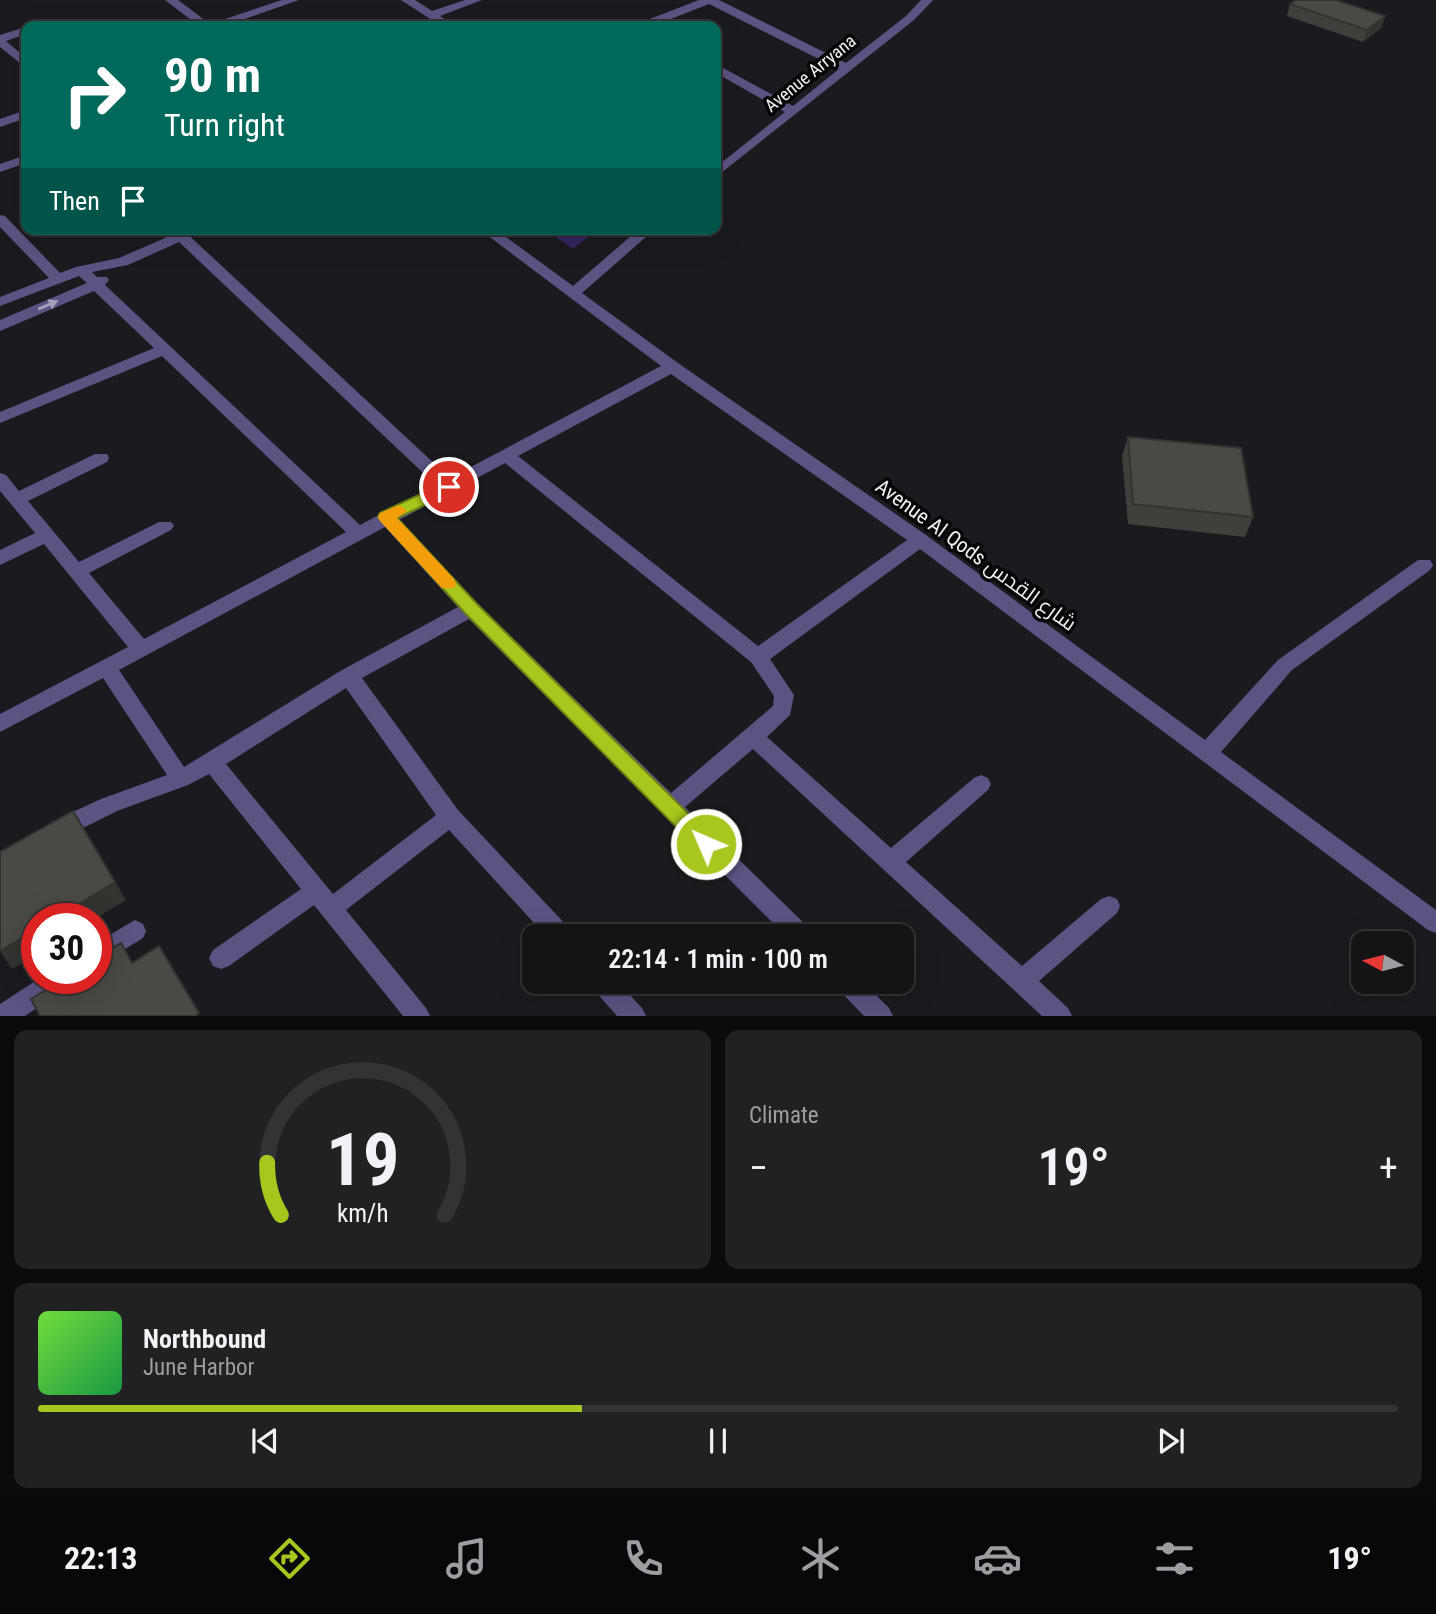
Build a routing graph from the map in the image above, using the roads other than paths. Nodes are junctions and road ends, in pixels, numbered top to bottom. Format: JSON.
{"nodes":[{"id":1,"x":171,"y":0,"type":"edge"},
{"id":2,"x":293,"y":0,"type":"edge"},
{"id":3,"x":407,"y":0,"type":"edge"},
{"id":4,"x":476,"y":0,"type":"edge"},
{"id":5,"x":709,"y":0,"type":"edge"},
{"id":6,"x":746,"y":0,"type":"edge"},
{"id":7,"x":927,"y":0,"type":"edge"},
{"id":8,"x":727,"y":8,"type":"junction"},
{"id":9,"x":431,"y":15,"type":"junction"},
{"id":10,"x":199,"y":21,"type":"edge"},
{"id":11,"x":229,"y":21,"type":"edge"},
{"id":12,"x":441,"y":21,"type":"edge"},
{"id":13,"x":654,"y":21,"type":"edge"},
{"id":14,"x":21,"y":32,"type":"edge"},
{"id":15,"x":0,"y":40,"type":"edge"},
{"id":16,"x":14,"y":54,"type":"junction"},
{"id":17,"x":0,"y":58,"type":"edge"},
{"id":18,"x":21,"y":60,"type":"edge"},
{"id":19,"x":847,"y":68,"type":"junction"},
{"id":20,"x":721,"y":71,"type":"edge"},
{"id":21,"x":793,"y":111,"type":"junction"},
{"id":22,"x":21,"y":116,"type":"edge"},
{"id":23,"x":0,"y":123,"type":"edge"},
{"id":24,"x":21,"y":161,"type":"edge"},
{"id":25,"x":0,"y":168,"type":"edge"},
{"id":26,"x":721,"y":169,"type":"edge"},
{"id":27,"x":3,"y":227,"type":"edge"},
{"id":28,"x":173,"y":235,"type":"edge"},
{"id":29,"x":179,"y":235,"type":"edge"},
{"id":30,"x":494,"y":235,"type":"edge"},
{"id":31,"x":641,"y":235,"type":"edge"},
{"id":32,"x":122,"y":262,"type":"junction"},
{"id":33,"x":81,"y":270,"type":"junction"},
{"id":34,"x":58,"y":278,"type":"junction"},
{"id":35,"x":95,"y":285,"type":"junction"},
{"id":36,"x":574,"y":293,"type":"junction"},
{"id":37,"x":0,"y":302,"type":"edge"},
{"id":38,"x":0,"y":326,"type":"edge"},
{"id":39,"x":164,"y":349,"type":"junction"},
{"id":40,"x":671,"y":367,"type":"junction"},
{"id":41,"x":0,"y":418,"type":"edge"},
{"id":42,"x":507,"y":456,"type":"junction"},
{"id":43,"x":101,"y":458,"type":"dead end"},
{"id":44,"x":0,"y":479,"type":"edge"},
{"id":45,"x":449,"y":487,"type":"junction"},
{"id":46,"x":16,"y":499,"type":"junction"},
{"id":47,"x":386,"y":517,"type":"junction"},
{"id":48,"x":165,"y":526,"type":"dead end"},
{"id":49,"x":357,"y":532,"type":"junction"},
{"id":50,"x":46,"y":535,"type":"junction"},
{"id":51,"x":920,"y":540,"type":"junction"},
{"id":52,"x":0,"y":558,"type":"edge"},
{"id":53,"x":1424,"y":565,"type":"dead end"},
{"id":54,"x":77,"y":571,"type":"junction"},
{"id":55,"x":471,"y":609,"type":"junction"},
{"id":56,"x":141,"y":649,"type":"junction"},
{"id":57,"x":758,"y":657,"type":"junction"},
{"id":58,"x":106,"y":667,"type":"junction"},
{"id":59,"x":349,"y":676,"type":"junction"},
{"id":60,"x":0,"y":724,"type":"edge"},
{"id":61,"x":753,"y":737,"type":"junction"},
{"id":62,"x":1206,"y":754,"type":"junction"},
{"id":63,"x":212,"y":762,"type":"junction"},
{"id":64,"x":181,"y":779,"type":"junction"},
{"id":65,"x":981,"y":784,"type":"dead end"},
{"id":66,"x":669,"y":807,"type":"junction"},
{"id":67,"x":450,"y":817,"type":"junction"},
{"id":68,"x":42,"y":838,"type":"edge"},
{"id":69,"x":890,"y":862,"type":"junction"},
{"id":70,"x":316,"y":891,"type":"junction"},
{"id":71,"x":1109,"y":906,"type":"dead end"},
{"id":72,"x":331,"y":909,"type":"junction"},
{"id":73,"x":1436,"y":923,"type":"edge"},
{"id":74,"x":550,"y":924,"type":"edge"},
{"id":75,"x":789,"y":924,"type":"edge"},
{"id":76,"x":135,"y":931,"type":"dead end"},
{"id":77,"x":112,"y":946,"type":"edge"},
{"id":78,"x":221,"y":958,"type":"dead end"},
{"id":79,"x":1022,"y":981,"type":"junction"},
{"id":80,"x":37,"y":994,"type":"edge"},
{"id":81,"x":613,"y":994,"type":"edge"},
{"id":82,"x":859,"y":994,"type":"edge"},
{"id":83,"x":417,"y":1015,"type":"edge"},
{"id":84,"x":3,"y":1016,"type":"edge"},
{"id":85,"x":634,"y":1016,"type":"edge"},
{"id":86,"x":881,"y":1016,"type":"edge"},
{"id":87,"x":1060,"y":1016,"type":"edge"}],
"edges":[{"from":1,"to":10,"type":"street"},
{"from":2,"to":11,"type":"street"},
{"from":3,"to":9,"type":"street"},
{"from":4,"to":9,"type":"street"},
{"from":5,"to":8,"type":"street"},
{"from":5,"to":13,"type":"street"},
{"from":6,"to":8,"type":"street"},
{"from":7,"to":19,"type":"street","name":"Avenue Arryana"},
{"from":8,"to":19,"type":"street"},
{"from":9,"to":12,"type":"street"},
{"from":14,"to":15,"type":"street"},
{"from":15,"to":16,"type":"street"},
{"from":16,"to":17,"type":"street"},
{"from":16,"to":18,"type":"street"},
{"from":19,"to":21,"type":"street","name":"Avenue Arryana"},
{"from":20,"to":21,"type":"street"},
{"from":21,"to":26,"type":"street","name":"Avenue Arryana"},
{"from":22,"to":23,"type":"street"},
{"from":24,"to":25,"type":"street"},
{"from":27,"to":34,"type":"street"},
{"from":28,"to":32,"type":"street"},
{"from":29,"to":45,"type":"street"},
{"from":30,"to":36,"type":"street","name":"Avenue Al Qods شارع القدس"},
{"from":31,"to":36,"type":"street"},
{"from":32,"to":33,"type":"street"},
{"from":32,"to":35,"type":"street"},
{"from":33,"to":34,"type":"street"},
{"from":33,"to":35,"type":"street"},
{"from":34,"to":37,"type":"street"},
{"from":38,"to":35,"type":"street","one_way":true},
{"from":35,"to":39,"type":"street"},
{"from":36,"to":40,"type":"street","name":"Avenue Al Qods شارع القدس"},
{"from":39,"to":41,"type":"street"},
{"from":39,"to":49,"type":"street"},
{"from":40,"to":42,"type":"street"},
{"from":40,"to":51,"type":"street","name":"Avenue Al Qods شارع القدس"},
{"from":42,"to":45,"type":"street"},
{"from":42,"to":57,"type":"street"},
{"from":43,"to":46,"type":"street"},
{"from":44,"to":46,"type":"street"},
{"from":45,"to":47,"type":"street"},
{"from":46,"to":50,"type":"street"},
{"from":47,"to":49,"type":"street"},
{"from":47,"to":55,"type":"street"},
{"from":48,"to":54,"type":"street"},
{"from":49,"to":56,"type":"street"},
{"from":50,"to":52,"type":"street"},
{"from":50,"to":54,"type":"street"},
{"from":51,"to":57,"type":"street"},
{"from":51,"to":62,"type":"street","name":"Avenue Al Qods شارع القدس"},
{"from":53,"to":62,"type":"street"},
{"from":54,"to":56,"type":"street"},
{"from":55,"to":59,"type":"street"},
{"from":55,"to":66,"type":"street"},
{"from":56,"to":58,"type":"street"},
{"from":57,"to":61,"type":"street"},
{"from":58,"to":60,"type":"street"},
{"from":58,"to":64,"type":"street"},
{"from":59,"to":63,"type":"street"},
{"from":59,"to":67,"type":"street"},
{"from":61,"to":66,"type":"street"},
{"from":61,"to":69,"type":"street"},
{"from":62,"to":73,"type":"street","name":"Avenue Al Qods شارع القدس"},
{"from":63,"to":64,"type":"street"},
{"from":63,"to":70,"type":"street"},
{"from":64,"to":68,"type":"street"},
{"from":65,"to":69,"type":"street"},
{"from":66,"to":75,"type":"street"},
{"from":67,"to":72,"type":"street"},
{"from":67,"to":74,"type":"street"},
{"from":69,"to":79,"type":"street"},
{"from":70,"to":72,"type":"street"},
{"from":70,"to":78,"type":"street"},
{"from":71,"to":79,"type":"street"},
{"from":72,"to":83,"type":"street"},
{"from":76,"to":77,"type":"street"},
{"from":79,"to":87,"type":"street"},
{"from":80,"to":84,"type":"street"},
{"from":81,"to":85,"type":"street"},
{"from":82,"to":86,"type":"street"}]}
